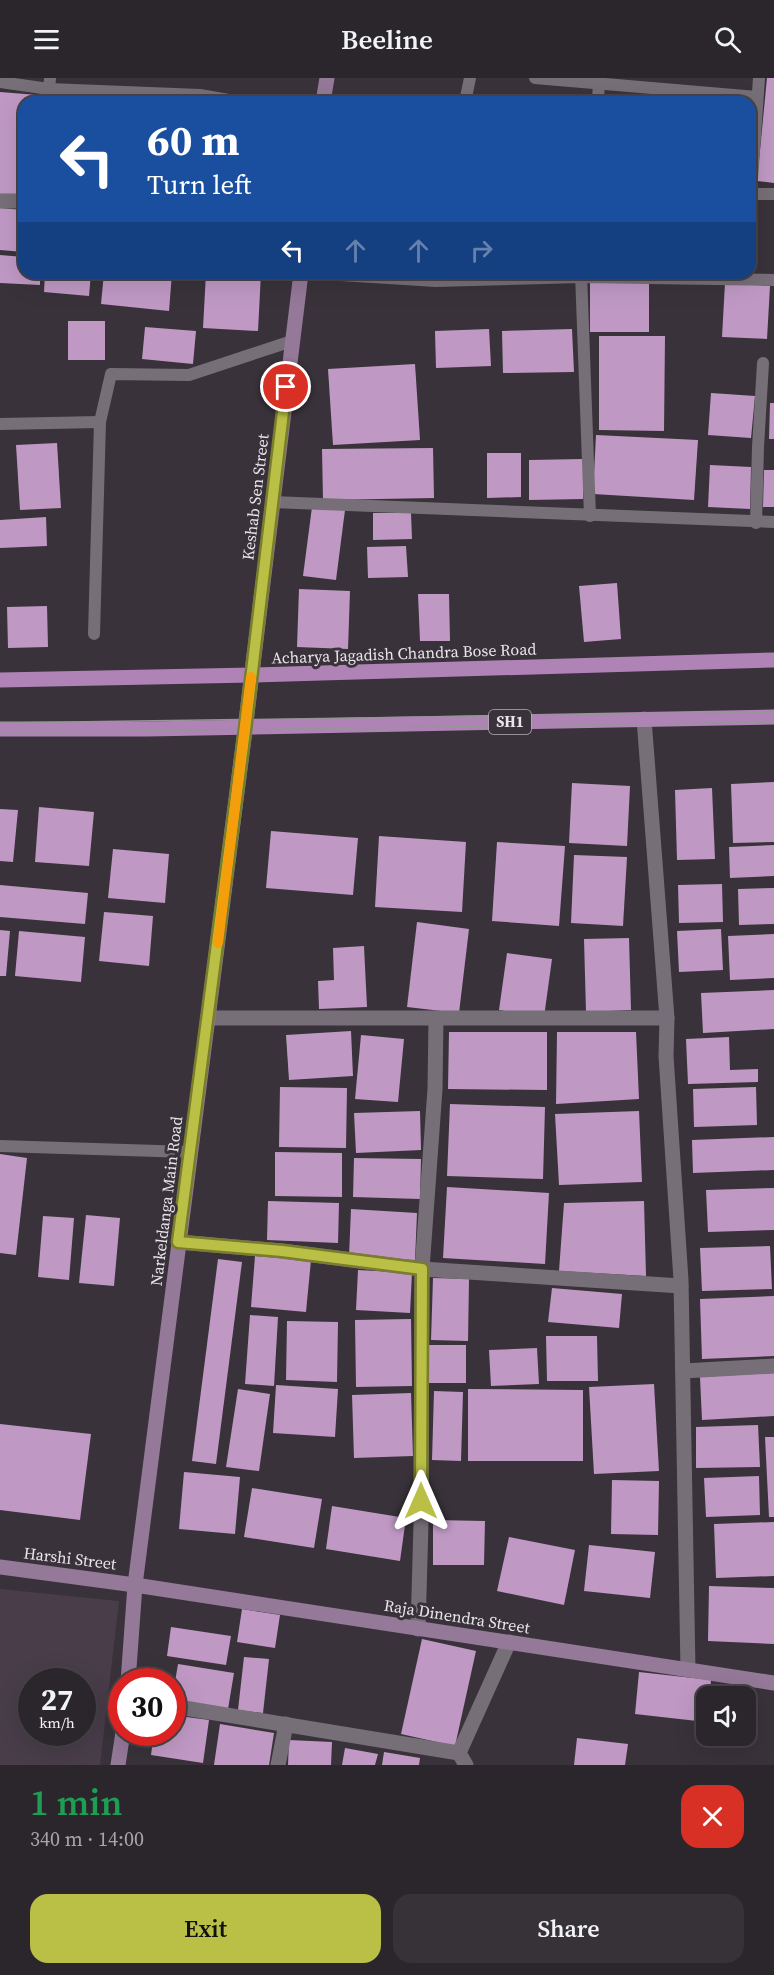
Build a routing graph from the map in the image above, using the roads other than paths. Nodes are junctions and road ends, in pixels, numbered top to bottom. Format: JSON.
{"nodes":[{"id":1,"x":327,"y":78,"type":"edge"},
{"id":2,"x":470,"y":78,"type":"edge"},
{"id":3,"x":535,"y":78,"type":"edge"},
{"id":4,"x":759,"y":78,"type":"edge"},
{"id":5,"x":599,"y":81,"type":"edge"},
{"id":6,"x":0,"y":82,"type":"edge"},
{"id":7,"x":49,"y":90,"type":"edge"},
{"id":8,"x":206,"y":96,"type":"edge"},
{"id":9,"x":324,"y":96,"type":"edge"},
{"id":10,"x":466,"y":96,"type":"edge"},
{"id":11,"x":598,"y":96,"type":"edge"},
{"id":12,"x":747,"y":96,"type":"edge"},
{"id":13,"x":757,"y":97,"type":"joint"},
{"id":14,"x":756,"y":113,"type":"edge"},
{"id":15,"x":756,"y":194,"type":"edge"},
{"id":16,"x":774,"y":194,"type":"edge"},
{"id":17,"x":0,"y":201,"type":"edge"},
{"id":18,"x":18,"y":201,"type":"edge"},
{"id":19,"x":300,"y":279,"type":"edge"},
{"id":20,"x":581,"y":279,"type":"edge"},
{"id":21,"x":735,"y":279,"type":"edge"},
{"id":22,"x":774,"y":280,"type":"edge"},
{"id":23,"x":292,"y":341,"type":"junction"},
{"id":24,"x":763,"y":363,"type":"dead end"},
{"id":25,"x":100,"y":422,"type":"junction"},
{"id":26,"x":0,"y":424,"type":"edge"},
{"id":27,"x":272,"y":502,"type":"junction"},
{"id":28,"x":590,"y":516,"type":"junction"},
{"id":29,"x":774,"y":522,"type":"edge"},
{"id":30,"x":756,"y":523,"type":"junction"},
{"id":31,"x":94,"y":634,"type":"dead end"},
{"id":32,"x":774,"y":660,"type":"edge"},
{"id":33,"x":252,"y":675,"type":"junction"},
{"id":34,"x":0,"y":680,"type":"edge"},
{"id":35,"x":774,"y":717,"type":"edge"},
{"id":36,"x":644,"y":719,"type":"junction"},
{"id":37,"x":245,"y":726,"type":"junction"},
{"id":38,"x":0,"y":729,"type":"edge"},
{"id":39,"x":208,"y":1018,"type":"junction"},
{"id":40,"x":436,"y":1018,"type":"junction"},
{"id":41,"x":667,"y":1018,"type":"junction"},
{"id":42,"x":0,"y":1146,"type":"edge"},
{"id":43,"x":189,"y":1152,"type":"junction"},
{"id":44,"x":178,"y":1242,"type":"junction"},
{"id":45,"x":422,"y":1269,"type":"junction"},
{"id":46,"x":681,"y":1286,"type":"junction"},
{"id":47,"x":774,"y":1366,"type":"edge"},
{"id":48,"x":683,"y":1371,"type":"junction"},
{"id":49,"x":0,"y":1567,"type":"edge"},
{"id":50,"x":135,"y":1585,"type":"junction"},
{"id":51,"x":418,"y":1629,"type":"junction"},
{"id":52,"x":509,"y":1642,"type":"junction"},
{"id":53,"x":129,"y":1668,"type":"edge"},
{"id":54,"x":688,"y":1670,"type":"junction"},
{"id":55,"x":774,"y":1683,"type":"edge"},
{"id":56,"x":186,"y":1708,"type":"edge"},
{"id":57,"x":286,"y":1724,"type":"junction"},
{"id":58,"x":121,"y":1746,"type":"edge"},
{"id":59,"x":463,"y":1759,"type":"edge"},
{"id":60,"x":118,"y":1765,"type":"edge"},
{"id":61,"x":278,"y":1765,"type":"edge"}],
"edges":[{"from":1,"to":9,"type":"main road"},
{"from":2,"to":10,"type":"lane"},
{"from":3,"to":5,"type":"lane"},
{"from":4,"to":13,"type":"lane"},
{"from":5,"to":11,"type":"lane"},
{"from":5,"to":12,"type":"lane"},
{"from":6,"to":7,"type":"lane"},
{"from":7,"to":8,"type":"lane"},
{"from":13,"to":14,"type":"lane"},
{"from":15,"to":16,"type":"lane"},
{"from":17,"to":18,"type":"street"},
{"from":19,"to":23,"type":"main road","name":"Keshab Sen Street"},
{"from":20,"to":28,"type":"lane"},
{"from":21,"to":22,"type":"lane"},
{"from":23,"to":25,"type":"lane"},
{"from":23,"to":27,"type":"main road","name":"Keshab Sen Street"},
{"from":24,"to":30,"type":"lane"},
{"from":25,"to":26,"type":"lane"},
{"from":25,"to":31,"type":"lane"},
{"from":27,"to":28,"type":"lane"},
{"from":27,"to":33,"type":"main road","name":"Keshab Sen Street"},
{"from":28,"to":30,"type":"lane"},
{"from":29,"to":30,"type":"lane"},
{"from":32,"to":33,"type":"main road","name":"Acharya Jagadish Chandra Bose Road"},
{"from":33,"to":34,"type":"main road","name":"Acharya Jagadish Chandra Bose Road"},
{"from":33,"to":37,"type":"main road","name":"Keshab Sen Street"},
{"from":35,"to":36,"type":"main road","number":"SH1"},
{"from":36,"to":37,"type":"main road","number":"SH1"},
{"from":36,"to":41,"type":"street"},
{"from":37,"to":38,"type":"main road","number":"SH1"},
{"from":37,"to":39,"type":"main road","name":"Narkeldanga Main Road"},
{"from":39,"to":40,"type":"street"},
{"from":39,"to":43,"type":"main road","name":"Narkeldanga Main Road"},
{"from":40,"to":41,"type":"street"},
{"from":40,"to":45,"type":"street"},
{"from":41,"to":46,"type":"street"},
{"from":42,"to":43,"type":"lane"},
{"from":43,"to":44,"type":"main road","name":"Narkeldanga Main Road"},
{"from":44,"to":45,"type":"street"},
{"from":44,"to":50,"type":"main road","name":"Narkeldanga Main Road"},
{"from":45,"to":46,"type":"street"},
{"from":45,"to":51,"type":"street"},
{"from":46,"to":48,"type":"street"},
{"from":47,"to":48,"type":"street"},
{"from":48,"to":54,"type":"street"},
{"from":49,"to":50,"type":"main road","name":"Harshi Street"},
{"from":50,"to":51,"type":"main road","name":"Raja Dinendra Street"},
{"from":50,"to":53,"type":"main road","name":"Narkeldanga Main Road"},
{"from":51,"to":52,"type":"main road","name":"Raja Dinendra Street"},
{"from":52,"to":54,"type":"main road","name":"Raja Dinendra Street"},
{"from":52,"to":59,"type":"street"},
{"from":54,"to":55,"type":"main road","name":"Raja Dinendra Street"},
{"from":56,"to":57,"type":"street"},
{"from":57,"to":59,"type":"street"},
{"from":57,"to":61,"type":"street"},
{"from":58,"to":60,"type":"main road"}]}
